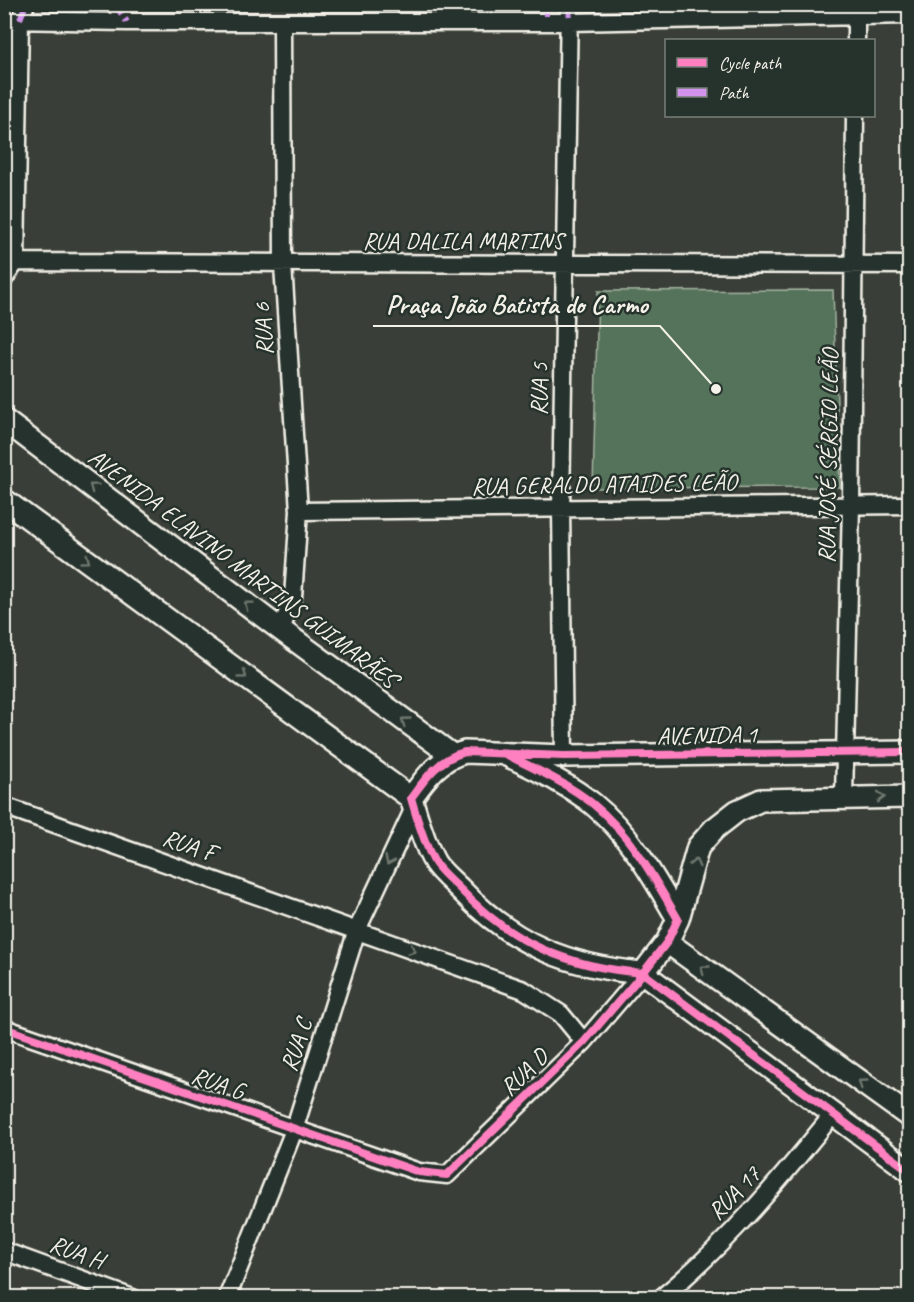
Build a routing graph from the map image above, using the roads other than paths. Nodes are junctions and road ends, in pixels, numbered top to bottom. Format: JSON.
{"nodes":[{"id":1,"x":115,"y":4,"type":"edge"},
{"id":2,"x":546,"y":4,"type":"edge"},
{"id":3,"x":569,"y":4,"type":"edge"},
{"id":4,"x":17,"y":14,"type":"edge"},
{"id":5,"x":856,"y":15,"type":"junction"},
{"id":6,"x":909,"y":15,"type":"edge"},
{"id":7,"x":282,"y":21,"type":"junction"},
{"id":8,"x":127,"y":22,"type":"junction"},
{"id":9,"x":546,"y":22,"type":"junction"},
{"id":10,"x":570,"y":22,"type":"junction"},
{"id":11,"x":856,"y":39,"type":"edge"},
{"id":12,"x":855,"y":117,"type":"edge"},
{"id":13,"x":16,"y":262,"type":"junction"},
{"id":14,"x":283,"y":265,"type":"junction"},
{"id":15,"x":564,"y":266,"type":"junction"},
{"id":16,"x":855,"y":266,"type":"junction"},
{"id":17,"x":909,"y":266,"type":"edge"},
{"id":18,"x":4,"y":279,"type":"edge"},
{"id":19,"x":4,"y":420,"type":"edge"},
{"id":20,"x":4,"y":500,"type":"edge"},
{"id":21,"x":851,"y":505,"type":"junction"},
{"id":22,"x":909,"y":505,"type":"edge"},
{"id":23,"x":561,"y":508,"type":"junction"},
{"id":24,"x":299,"y":511,"type":"junction"},
{"id":25,"x":281,"y":630,"type":"junction"},
{"id":26,"x":909,"y":752,"type":"edge"},
{"id":27,"x":845,"y":753,"type":"junction"},
{"id":28,"x":505,"y":754,"type":"junction"},
{"id":29,"x":453,"y":755,"type":"junction"},
{"id":30,"x":564,"y":756,"type":"junction"},
{"id":31,"x":844,"y":797,"type":"junction"},
{"id":32,"x":909,"y":797,"type":"edge"},
{"id":33,"x":412,"y":803,"type":"junction"},
{"id":34,"x":4,"y":806,"type":"edge"},
{"id":35,"x":678,"y":919,"type":"junction"},
{"id":36,"x":357,"y":930,"type":"junction"},
{"id":37,"x":667,"y":942,"type":"junction"},
{"id":38,"x":643,"y":972,"type":"junction"},
{"id":39,"x":4,"y":1028,"type":"edge"},
{"id":40,"x":584,"y":1042,"type":"junction"},
{"id":41,"x":834,"y":1113,"type":"junction"},
{"id":42,"x":909,"y":1117,"type":"edge"},
{"id":43,"x":294,"y":1130,"type":"junction"},
{"id":44,"x":909,"y":1171,"type":"edge"},
{"id":45,"x":419,"y":1172,"type":"joint"},
{"id":46,"x":4,"y":1251,"type":"edge"},
{"id":47,"x":133,"y":1298,"type":"edge"},
{"id":48,"x":227,"y":1298,"type":"edge"},
{"id":49,"x":661,"y":1298,"type":"edge"}],
"edges":[{"from":1,"to":8,"type":"street"},
{"from":2,"to":9,"type":"street"},
{"from":3,"to":10,"type":"street","name":"RUA 5"},
{"from":4,"to":8,"type":"street"},
{"from":4,"to":13,"type":"street"},
{"from":5,"to":6,"type":"street"},
{"from":5,"to":10,"type":"street"},
{"from":5,"to":11,"type":"street"},
{"from":7,"to":8,"type":"street"},
{"from":7,"to":9,"type":"street"},
{"from":7,"to":14,"type":"street","name":"RUA 6"},
{"from":9,"to":10,"type":"street"},
{"from":10,"to":15,"type":"street","name":"RUA 5"},
{"from":12,"to":16,"type":"street","name":"RUA JOSÉ SÉRGIO LEÃO"},
{"from":13,"to":14,"type":"street","name":"RUA DALILA MARTINS"},
{"from":13,"to":18,"type":"street"},
{"from":14,"to":15,"type":"street","name":"RUA DALILA MARTINS"},
{"from":14,"to":24,"type":"street","name":"RUA 6"},
{"from":15,"to":16,"type":"street","name":"RUA DALILA MARTINS"},
{"from":15,"to":23,"type":"street","name":"RUA 5"},
{"from":16,"to":17,"type":"street","name":"RUA DALILA MARTINS"},
{"from":16,"to":21,"type":"street","name":"RUA JOSÉ SÉRGIO LEÃO"},
{"from":25,"to":19,"type":"street","name":"AVENIDA ELAVINO MARTINS GUIMARÃES","one_way":true},
{"from":20,"to":33,"type":"street","one_way":true},
{"from":21,"to":22,"type":"street","name":"RUA GERALDO ATAIDES LEÃO"},
{"from":21,"to":23,"type":"street","name":"RUA GERALDO ATAIDES LEÃO"},
{"from":21,"to":27,"type":"street","name":"RUA JOSÉ SÉRGIO LEÃO"},
{"from":23,"to":24,"type":"street","name":"RUA GERALDO ATAIDES LEÃO"},
{"from":23,"to":30,"type":"street","name":"RUA 5"},
{"from":24,"to":25,"type":"street","name":"RUA 6"},
{"from":29,"to":25,"type":"street","name":"AVENIDA ELAVINO MARTINS GUIMARÃES","one_way":true},
{"from":26,"to":27,"type":"street","name":"AVENIDA 1"},
{"from":27,"to":30,"type":"street","name":"AVENIDA 1"},
{"from":27,"to":31,"type":"street","name":"RUA JOSÉ SÉRGIO LEÃO"},
{"from":28,"to":29,"type":"street","name":"AVENIDA 1"},
{"from":28,"to":30,"type":"street","name":"AVENIDA 1"},
{"from":28,"to":35,"type":"street"},
{"from":29,"to":33,"type":"street"},
{"from":31,"to":32,"type":"street","one_way":true},
{"from":35,"to":31,"type":"street","one_way":true},
{"from":33,"to":36,"type":"street","name":"RUA C","one_way":true},
{"from":33,"to":38,"type":"street"},
{"from":34,"to":36,"type":"street","name":"RUA F"},
{"from":35,"to":37,"type":"street"},
{"from":36,"to":40,"type":"street","one_way":true},
{"from":36,"to":43,"type":"street","name":"RUA C"},
{"from":37,"to":38,"type":"street"},
{"from":42,"to":37,"type":"street","one_way":true},
{"from":38,"to":40,"type":"street","name":"RUA D"},
{"from":38,"to":41,"type":"street"},
{"from":39,"to":43,"type":"street","name":"RUA G"},
{"from":40,"to":45,"type":"street","name":"RUA D"},
{"from":41,"to":44,"type":"street"},
{"from":41,"to":49,"type":"street","name":"RUA 17"},
{"from":43,"to":45,"type":"street","name":"RUA G"},
{"from":43,"to":48,"type":"street","name":"RUA C"},
{"from":46,"to":47,"type":"street","name":"RUA H"}]}
